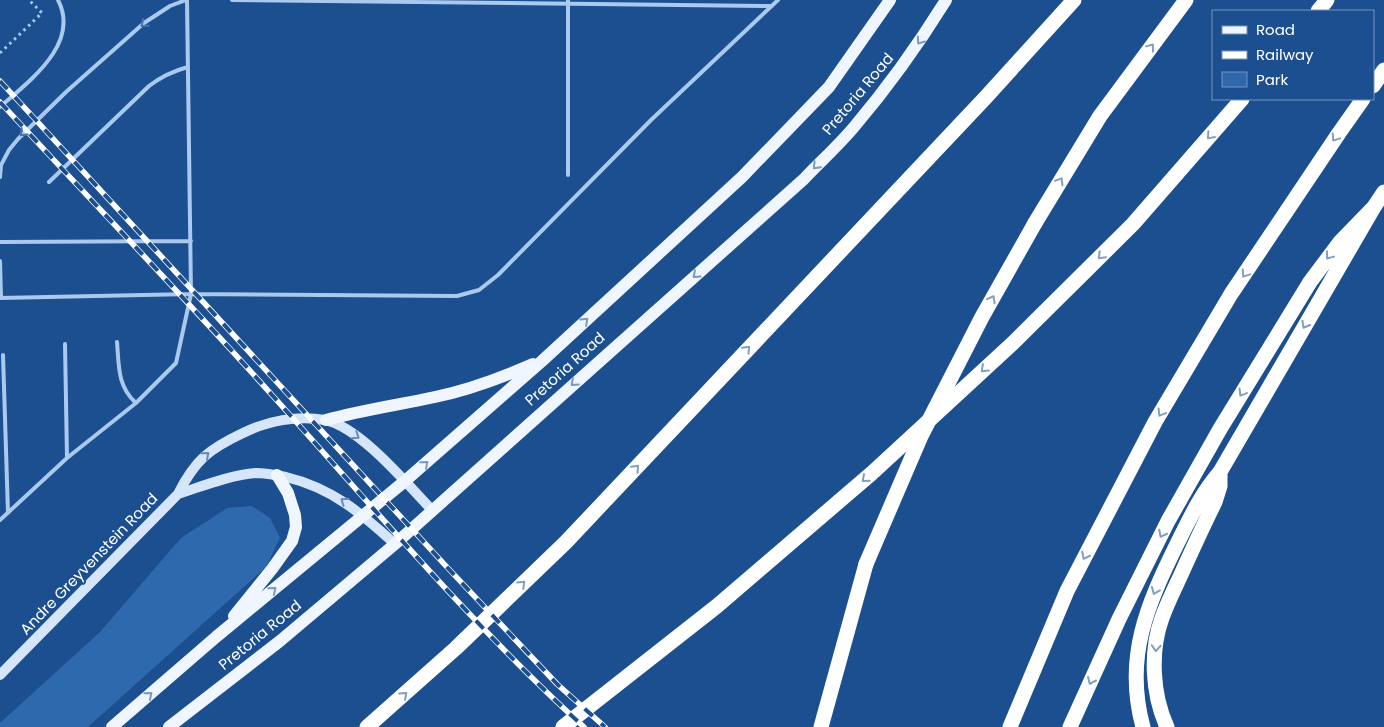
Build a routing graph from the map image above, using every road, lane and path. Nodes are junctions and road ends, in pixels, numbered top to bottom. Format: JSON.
{"nodes":[{"id":1,"x":29,"y":0,"type":"edge"},
{"id":2,"x":58,"y":0,"type":"edge"},
{"id":3,"x":186,"y":0,"type":"edge"},
{"id":4,"x":232,"y":0,"type":"edge"},
{"id":5,"x":778,"y":0,"type":"edge"},
{"id":6,"x":890,"y":0,"type":"edge"},
{"id":7,"x":946,"y":0,"type":"edge"},
{"id":8,"x":1074,"y":0,"type":"edge"},
{"id":9,"x":1186,"y":0,"type":"edge"},
{"id":10,"x":1327,"y":0,"type":"edge"},
{"id":11,"x":568,"y":2,"type":"edge"},
{"id":12,"x":772,"y":6,"type":"junction"},
{"id":13,"x":1319,"y":10,"type":"edge"},
{"id":14,"x":0,"y":53,"type":"edge"},
{"id":15,"x":188,"y":67,"type":"junction"},
{"id":16,"x":1384,"y":70,"type":"edge"},
{"id":17,"x":1374,"y":85,"type":"edge"},
{"id":18,"x":1241,"y":100,"type":"edge"},
{"id":19,"x":1362,"y":100,"type":"edge"},
{"id":20,"x":0,"y":107,"type":"edge"},
{"id":21,"x":568,"y":175,"type":"dead end"},
{"id":22,"x":0,"y":177,"type":"edge"},
{"id":23,"x":49,"y":182,"type":"dead end"},
{"id":24,"x":1384,"y":192,"type":"edge"},
{"id":25,"x":1374,"y":207,"type":"junction"},
{"id":26,"x":191,"y":241,"type":"junction"},
{"id":27,"x":0,"y":242,"type":"edge"},
{"id":28,"x":0,"y":261,"type":"edge"},
{"id":29,"x":191,"y":294,"type":"junction"},
{"id":30,"x":0,"y":298,"type":"edge"},
{"id":31,"x":118,"y":342,"type":"dead end"},
{"id":32,"x":65,"y":344,"type":"dead end"},
{"id":33,"x":3,"y":355,"type":"dead end"},
{"id":34,"x":542,"y":361,"type":"junction"},
{"id":35,"x":136,"y":403,"type":"junction"},
{"id":36,"x":326,"y":420,"type":"junction"},
{"id":37,"x":67,"y":458,"type":"junction"},
{"id":38,"x":1220,"y":472,"type":"junction"},
{"id":39,"x":277,"y":475,"type":"junction"},
{"id":40,"x":405,"y":481,"type":"junction"},
{"id":41,"x":178,"y":494,"type":"junction"},
{"id":42,"x":432,"y":510,"type":"junction"},
{"id":43,"x":8,"y":513,"type":"junction"},
{"id":44,"x":363,"y":515,"type":"junction"},
{"id":45,"x":0,"y":520,"type":"edge"},
{"id":46,"x":395,"y":544,"type":"junction"},
{"id":47,"x":216,"y":637,"type":"junction"},
{"id":48,"x":0,"y":675,"type":"edge"},
{"id":49,"x":112,"y":727,"type":"edge"},
{"id":50,"x":169,"y":727,"type":"edge"},
{"id":51,"x":367,"y":727,"type":"edge"},
{"id":52,"x":563,"y":727,"type":"edge"},
{"id":53,"x":821,"y":727,"type":"edge"},
{"id":54,"x":1010,"y":727,"type":"edge"},
{"id":55,"x":1070,"y":727,"type":"edge"},
{"id":56,"x":1143,"y":727,"type":"edge"},
{"id":57,"x":1166,"y":727,"type":"edge"}],
"edges":[{"from":1,"to":14,"type":"path"},
{"from":2,"to":20,"type":"lane"},
{"from":3,"to":15,"type":"lane"},
{"from":3,"to":22,"type":"lane","one_way":true},
{"from":4,"to":11,"type":"lane"},
{"from":5,"to":12,"type":"lane"},
{"from":34,"to":6,"type":"main road","name":"Pretoria Road","one_way":true},
{"from":7,"to":42,"type":"main road","name":"Pretoria Road","one_way":true},
{"from":51,"to":8,"type":"highway","one_way":true},
{"from":53,"to":9,"type":"highway","one_way":true,"bridge":true},
{"from":10,"to":13,"type":"highway"},
{"from":11,"to":12,"type":"lane"},
{"from":11,"to":21,"type":"lane"},
{"from":12,"to":29,"type":"lane"},
{"from":15,"to":23,"type":"lane"},
{"from":15,"to":26,"type":"lane"},
{"from":16,"to":17,"type":"highway"},
{"from":18,"to":52,"type":"highway","one_way":true},
{"from":19,"to":54,"type":"highway","one_way":true},
{"from":24,"to":25,"type":"highway"},
{"from":25,"to":38,"type":"highway","one_way":true},
{"from":25,"to":55,"type":"highway","one_way":true},
{"from":26,"to":27,"type":"lane"},
{"from":26,"to":29,"type":"lane"},
{"from":28,"to":30,"type":"lane"},
{"from":29,"to":30,"type":"lane"},
{"from":29,"to":35,"type":"lane"},
{"from":31,"to":35,"type":"lane"},
{"from":32,"to":37,"type":"lane"},
{"from":33,"to":43,"type":"lane"},
{"from":34,"to":36,"type":"main road"},
{"from":40,"to":34,"type":"main road","name":"Pretoria Road","one_way":true},
{"from":35,"to":37,"type":"lane"},
{"from":36,"to":40,"type":"main road","name":"Andre Greyvenstein Road","one_way":true},
{"from":41,"to":36,"type":"main road","name":"Andre Greyvenstein Road","one_way":true},
{"from":37,"to":43,"type":"lane"},
{"from":38,"to":56,"type":"highway","one_way":true},
{"from":38,"to":57,"type":"highway","one_way":true},
{"from":39,"to":41,"type":"main road","name":"Andre Greyvenstein Road"},
{"from":44,"to":39,"type":"main road","name":"Andre Greyvenstein Road","one_way":true},
{"from":39,"to":47,"type":"main road"},
{"from":40,"to":42,"type":"main road","name":"Andre Greyvenstein Road"},
{"from":40,"to":44,"type":"main road","name":"Pretoria Road"},
{"from":41,"to":48,"type":"main road","name":"Andre Greyvenstein Road"},
{"from":42,"to":46,"type":"main road","name":"Pretoria Road"},
{"from":43,"to":45,"type":"lane"},
{"from":44,"to":46,"type":"main road","name":"Andre Greyvenstein Road"},
{"from":47,"to":44,"type":"main road","name":"Pretoria Road","one_way":true},
{"from":46,"to":50,"type":"main road","name":"Pretoria Road"},
{"from":49,"to":47,"type":"main road","name":"Pretoria Road","one_way":true}]}
